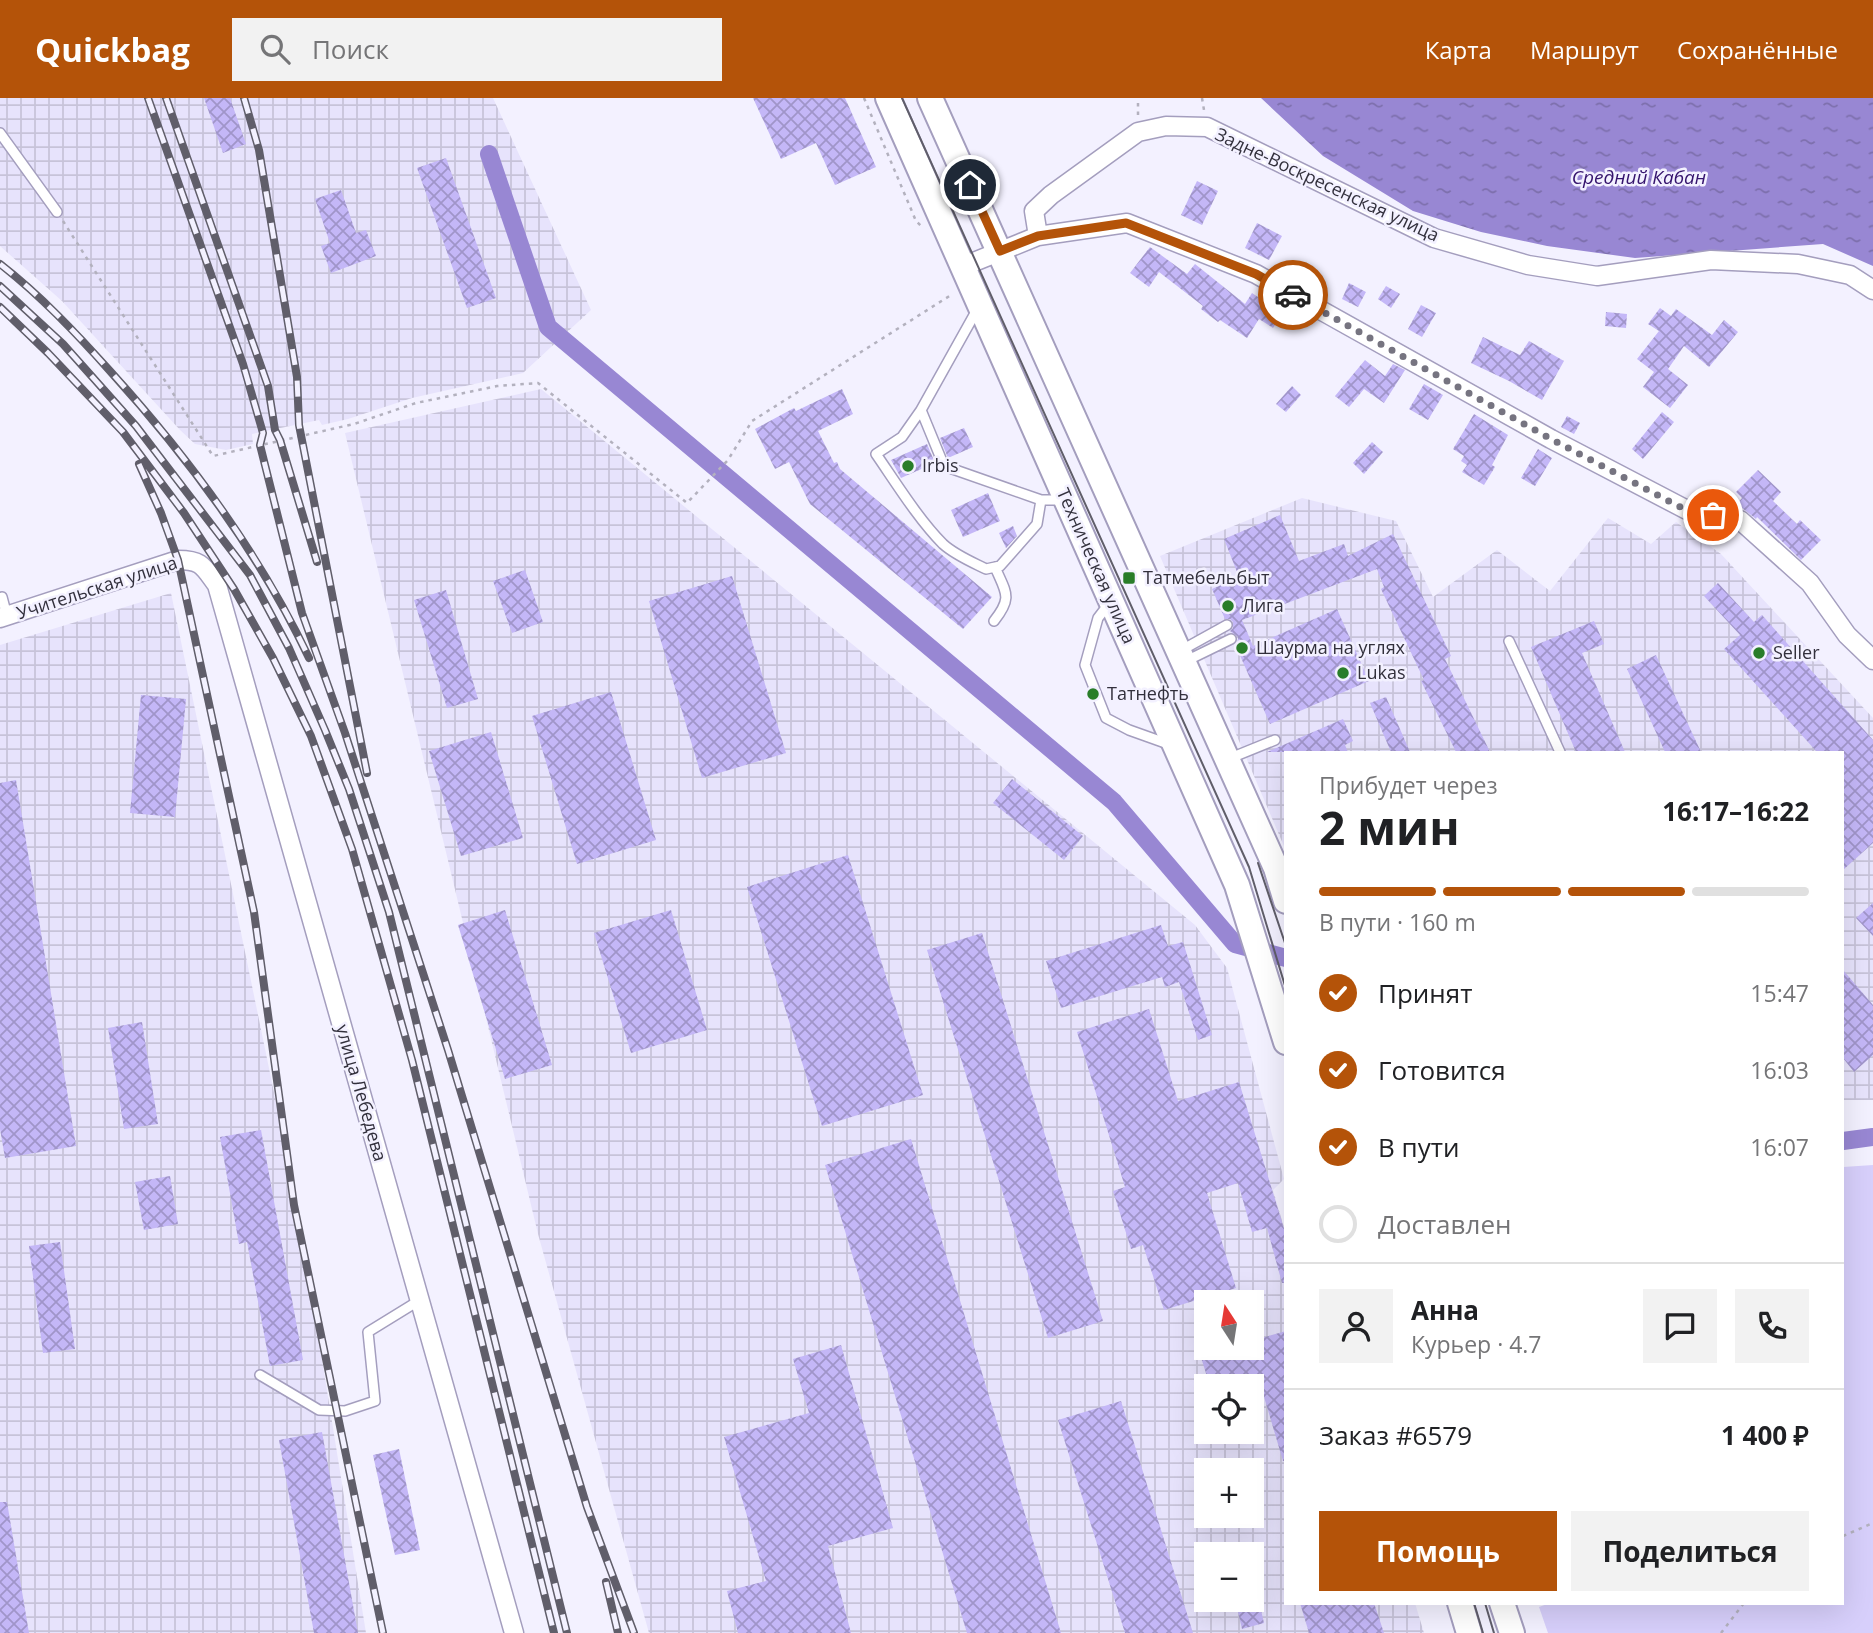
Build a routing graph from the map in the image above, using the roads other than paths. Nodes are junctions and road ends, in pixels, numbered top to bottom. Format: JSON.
{"nodes":[{"id":1,"x":888,"y":98,"type":"edge"},
{"id":2,"x":930,"y":98,"type":"edge"},
{"id":3,"x":0,"y":133,"type":"edge"},
{"id":4,"x":57,"y":212,"type":"road end"},
{"id":5,"x":1038,"y":236,"type":"junction"},
{"id":6,"x":1000,"y":251,"type":"junction"},
{"id":7,"x":964,"y":266,"type":"junction"},
{"id":8,"x":1873,"y":290,"type":"edge"},
{"id":9,"x":979,"y":306,"type":"junction"},
{"id":10,"x":921,"y":410,"type":"junction"},
{"id":11,"x":1041,"y":500,"type":"junction"},
{"id":12,"x":1066,"y":500,"type":"junction"},
{"id":13,"x":194,"y":560,"type":"joint"},
{"id":14,"x":995,"y":567,"type":"junction"},
{"id":15,"x":2,"y":597,"type":"edge"},
{"id":16,"x":1111,"y":600,"type":"junction"},
{"id":17,"x":4,"y":617,"type":"edge"},
{"id":18,"x":995,"y":621,"type":"dead end"},
{"id":19,"x":1227,"y":625,"type":"dead end"},
{"id":20,"x":1231,"y":639,"type":"dead end"},
{"id":21,"x":1510,"y":641,"type":"dead end"},
{"id":22,"x":1181,"y":657,"type":"junction"},
{"id":23,"x":1873,"y":660,"type":"edge"},
{"id":24,"x":1275,"y":740,"type":"dead end"},
{"id":25,"x":1175,"y":746,"type":"junction"},
{"id":26,"x":1560,"y":751,"type":"edge"},
{"id":27,"x":1227,"y":760,"type":"junction"},
{"id":28,"x":1284,"y":894,"type":"edge"},
{"id":29,"x":1284,"y":1035,"type":"edge"},
{"id":30,"x":420,"y":1300,"type":"junction"},
{"id":31,"x":260,"y":1375,"type":"dead end"},
{"id":32,"x":1461,"y":1605,"type":"edge"},
{"id":33,"x":1503,"y":1605,"type":"edge"},
{"id":34,"x":514,"y":1633,"type":"edge"},
{"id":35,"x":1469,"y":1633,"type":"edge"},
{"id":36,"x":1511,"y":1633,"type":"edge"}],
"edges":[{"from":1,"to":7,"type":"main road","name":"Техническая улица"},
{"from":2,"to":6,"type":"main road"},
{"from":3,"to":4,"type":"lane"},
{"from":5,"to":6,"type":"street"},
{"from":5,"to":8,"type":"street","name":"Задне-Воскресенская улица"},
{"from":5,"to":23,"type":"street"},
{"from":6,"to":7,"type":"street"},
{"from":6,"to":22,"type":"main road"},
{"from":7,"to":9,"type":"main road","name":"Техническая улица"},
{"from":9,"to":10,"type":"lane"},
{"from":9,"to":12,"type":"main road","name":"Техническая улица"},
{"from":10,"to":11,"type":"lane"},
{"from":10,"to":14,"type":"lane"},
{"from":11,"to":12,"type":"lane"},
{"from":11,"to":14,"type":"lane"},
{"from":12,"to":16,"type":"main road","name":"Техническая улица"},
{"from":13,"to":17,"type":"street","name":"Учительская улица"},
{"from":13,"to":30,"type":"street","name":"улица Лебедева"},
{"from":14,"to":18,"type":"lane"},
{"from":15,"to":17,"type":"lane"},
{"from":16,"to":25,"type":"main road","name":"Техническая улица"},
{"from":16,"to":25,"type":"lane"},
{"from":19,"to":22,"type":"lane"},
{"from":20,"to":22,"type":"lane"},
{"from":21,"to":26,"type":"lane"},
{"from":22,"to":27,"type":"main road"},
{"from":24,"to":27,"type":"lane"},
{"from":25,"to":29,"type":"main road","name":"Техническая улица"},
{"from":27,"to":28,"type":"main road"},
{"from":30,"to":31,"type":"lane"},
{"from":30,"to":34,"type":"street","name":"улица Лебедева"},
{"from":32,"to":35,"type":"main road"},
{"from":33,"to":36,"type":"main road"}]}
